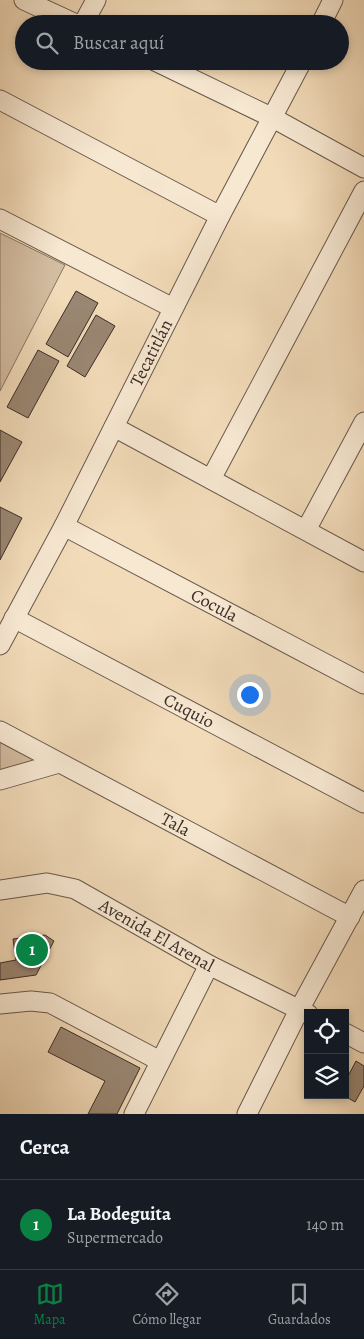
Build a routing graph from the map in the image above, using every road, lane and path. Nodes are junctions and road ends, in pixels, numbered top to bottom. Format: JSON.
{"nodes":[{"id":1,"x":24,"y":0,"type":"edge"},
{"id":2,"x":96,"y":0,"type":"edge"},
{"id":3,"x":333,"y":0,"type":"edge"},
{"id":4,"x":56,"y":15,"type":"edge"},
{"id":5,"x":88,"y":15,"type":"edge"},
{"id":6,"x":326,"y":15,"type":"edge"},
{"id":7,"x":174,"y":70,"type":"edge"},
{"id":8,"x":297,"y":70,"type":"edge"},
{"id":9,"x":0,"y":100,"type":"edge"},
{"id":10,"x":273,"y":118,"type":"junction"},
{"id":11,"x":364,"y":168,"type":"edge"},
{"id":12,"x":364,"y":191,"type":"edge"},
{"id":13,"x":220,"y":216,"type":"junction"},
{"id":14,"x":0,"y":219,"type":"edge"},
{"id":15,"x":173,"y":308,"type":"junction"},
{"id":16,"x":364,"y":422,"type":"edge"},
{"id":17,"x":114,"y":427,"type":"junction"},
{"id":18,"x":211,"y":479,"type":"junction"},
{"id":19,"x":64,"y":526,"type":"junction"},
{"id":20,"x":306,"y":530,"type":"junction"},
{"id":21,"x":364,"y":562,"type":"edge"},
{"id":22,"x":14,"y":618,"type":"junction"},
{"id":23,"x":0,"y":645,"type":"edge"},
{"id":24,"x":364,"y":684,"type":"edge"},
{"id":25,"x":0,"y":731,"type":"edge"},
{"id":26,"x":59,"y":764,"type":"junction"},
{"id":27,"x":0,"y":780,"type":"edge"},
{"id":28,"x":364,"y":803,"type":"edge"},
{"id":29,"x":0,"y":890,"type":"edge"},
{"id":30,"x":364,"y":890,"type":"edge"},
{"id":31,"x":350,"y":917,"type":"junction"},
{"id":32,"x":210,"y":965,"type":"junction"},
{"id":33,"x":0,"y":1004,"type":"edge"},
{"id":34,"x":305,"y":1009,"type":"edge"},
{"id":35,"x":304,"y":1012,"type":"edge"},
{"id":36,"x":349,"y":1036,"type":"edge"},
{"id":37,"x":364,"y":1043,"type":"edge"},
{"id":38,"x":160,"y":1061,"type":"junction"},
{"id":39,"x":134,"y":1114,"type":"edge"},
{"id":40,"x":247,"y":1114,"type":"edge"}],
"edges":[{"from":1,"to":4,"type":"street"},
{"from":2,"to":5,"type":"street"},
{"from":3,"to":6,"type":"street"},
{"from":7,"to":10,"type":"street"},
{"from":8,"to":10,"type":"street","name":"Tecatitlán"},
{"from":9,"to":13,"type":"street"},
{"from":10,"to":11,"type":"street"},
{"from":10,"to":13,"type":"street","name":"Tecatitlán"},
{"from":12,"to":18,"type":"street"},
{"from":13,"to":15,"type":"street","name":"Tecatitlán"},
{"from":14,"to":15,"type":"street"},
{"from":15,"to":17,"type":"street","name":"Tecatitlán"},
{"from":16,"to":20,"type":"street"},
{"from":17,"to":18,"type":"street"},
{"from":17,"to":19,"type":"street","name":"Tecatitlán"},
{"from":18,"to":20,"type":"street"},
{"from":19,"to":22,"type":"street","name":"Tecatitlán"},
{"from":19,"to":24,"type":"street","name":"Cocula"},
{"from":20,"to":21,"type":"street"},
{"from":22,"to":23,"type":"street","name":"Tecatitlán"},
{"from":22,"to":28,"type":"street","name":"Cuquio"},
{"from":25,"to":26,"type":"street","name":"Tala"},
{"from":26,"to":27,"type":"street"},
{"from":26,"to":31,"type":"street","name":"Tala"},
{"from":29,"to":32,"type":"street","name":"Avenida El Arenal"},
{"from":30,"to":31,"type":"street"},
{"from":31,"to":34,"type":"street"},
{"from":32,"to":35,"type":"street","name":"Avenida El Arenal"},
{"from":32,"to":38,"type":"street"},
{"from":33,"to":38,"type":"street"},
{"from":35,"to":40,"type":"street"},
{"from":36,"to":37,"type":"street"},
{"from":38,"to":39,"type":"street"}]}
